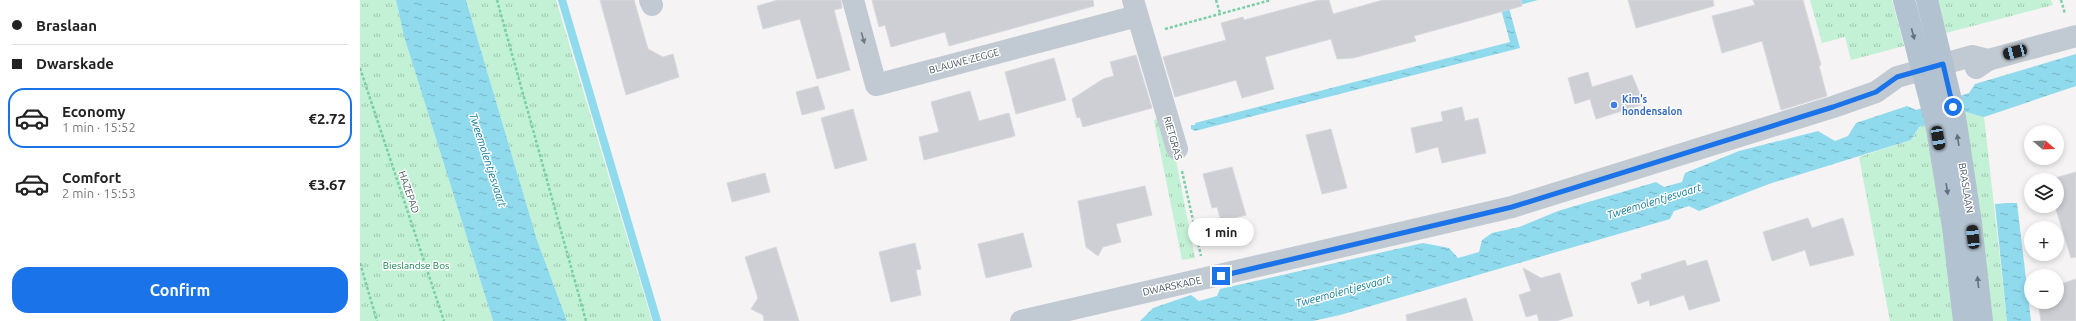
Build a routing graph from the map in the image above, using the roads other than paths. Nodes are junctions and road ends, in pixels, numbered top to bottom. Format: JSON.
{"nodes":[{"id":1,"x":853,"y":0,"type":"edge"},
{"id":2,"x":1904,"y":0,"type":"edge"},
{"id":3,"x":1927,"y":0,"type":"edge"},
{"id":4,"x":1137,"y":17,"type":"edge"},
{"id":5,"x":2076,"y":36,"type":"edge"},
{"id":6,"x":1939,"y":92,"type":"junction"},
{"id":7,"x":1177,"y":149,"type":"road end"},
{"id":8,"x":1021,"y":321,"type":"edge"},
{"id":9,"x":1964,"y":321,"type":"edge"},
{"id":10,"x":1982,"y":321,"type":"edge"}],
"edges":[{"from":1,"to":4,"type":"street","name":"BLAUWE ZEGGE","one_way":true},
{"from":2,"to":6,"type":"main road","one_way":true},
{"from":3,"to":6,"type":"main road"},
{"from":4,"to":7,"type":"street","name":"RIETGRAS"},
{"from":5,"to":6,"type":"street","name":"DWARSKADE"},
{"from":6,"to":8,"type":"street","name":"DWARSKADE"},
{"from":6,"to":9,"type":"main road","name":"BRASLAAN","one_way":true},
{"from":10,"to":6,"type":"main road","name":"BRASLAAN","one_way":true}]}
